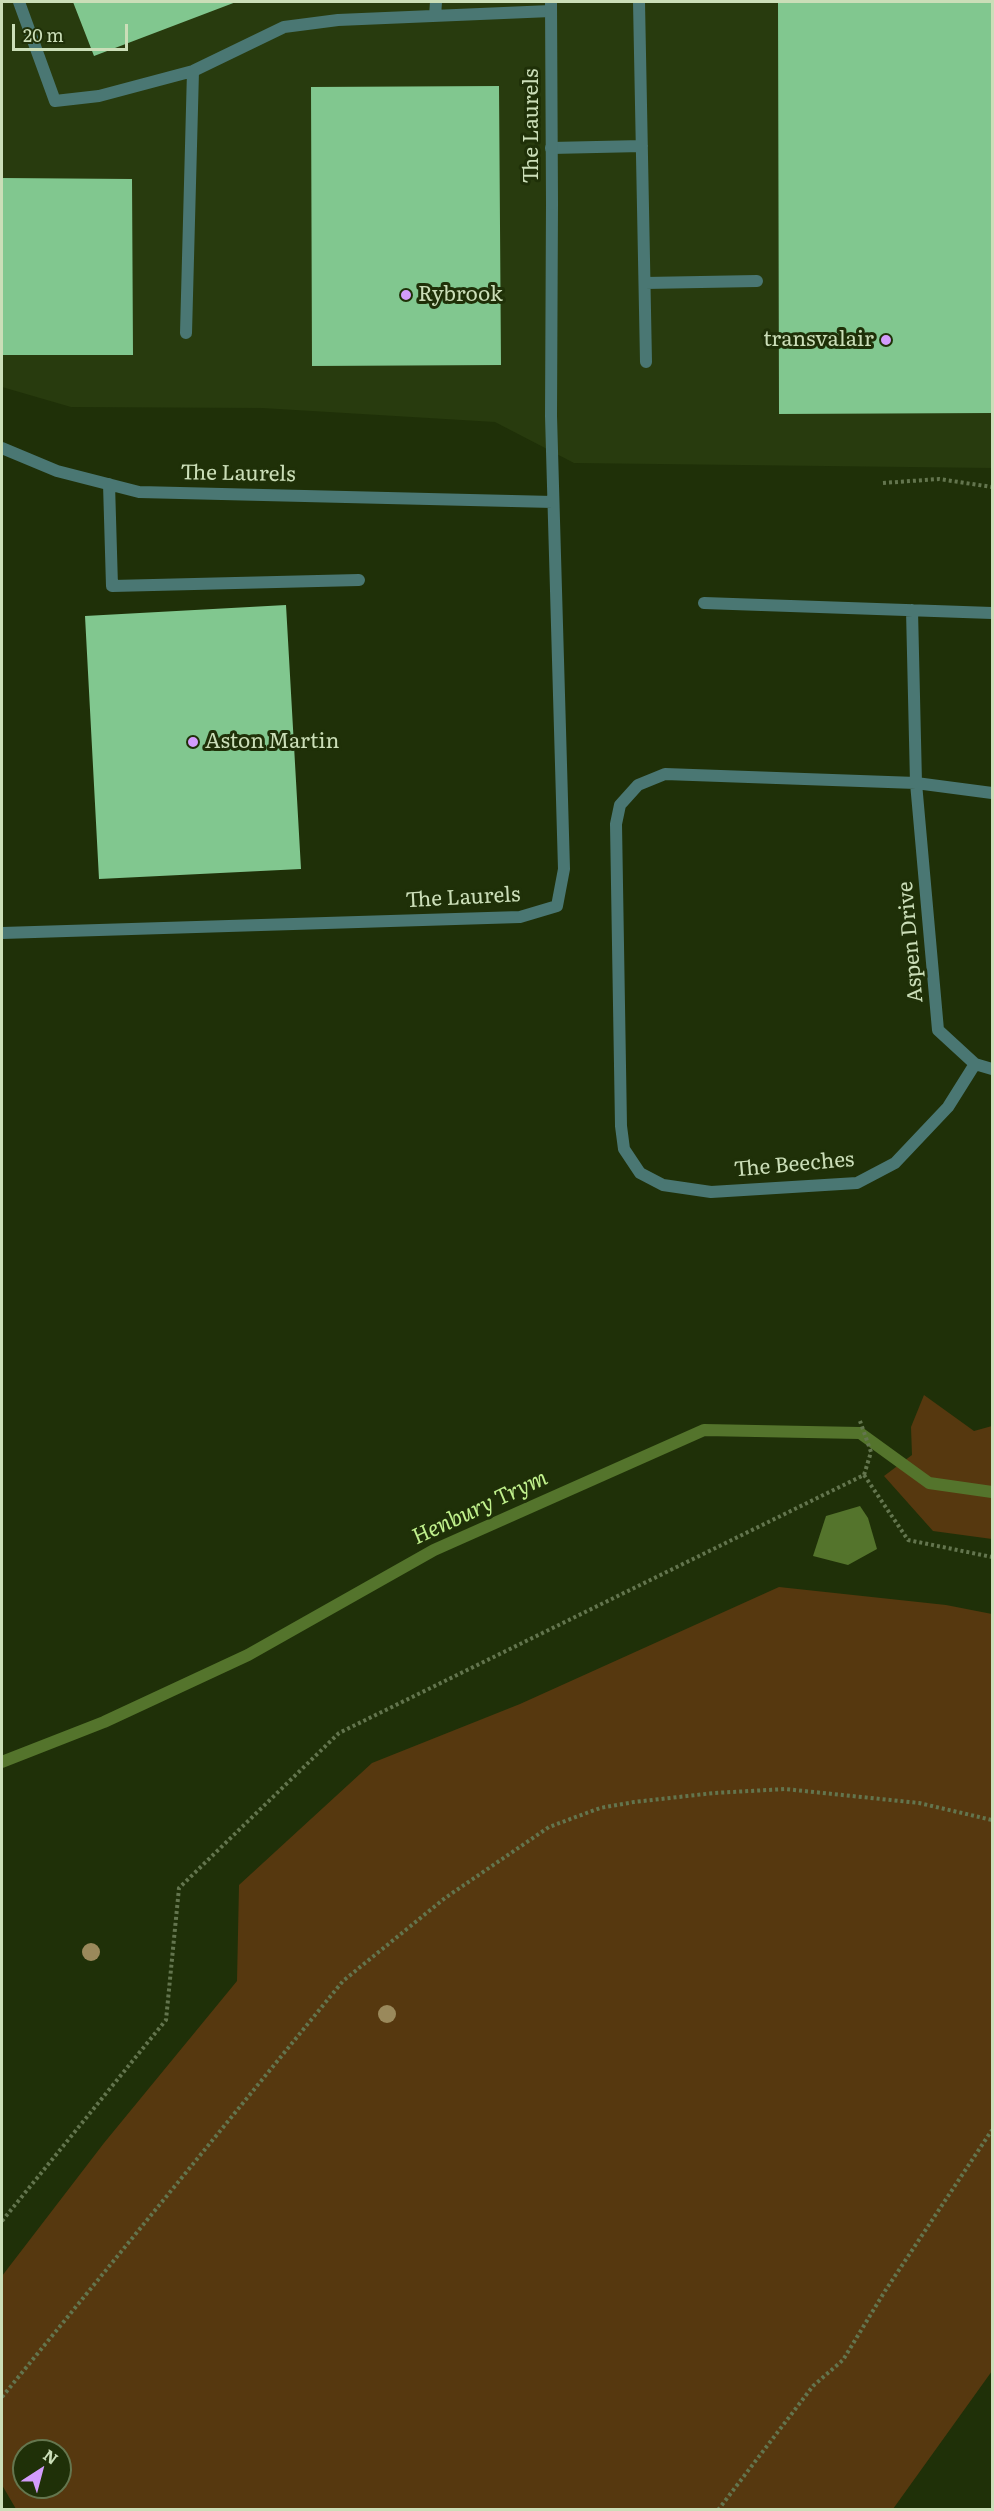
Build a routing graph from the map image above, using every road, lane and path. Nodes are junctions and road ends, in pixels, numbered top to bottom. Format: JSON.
{"nodes":[{"id":1,"x":19,"y":2,"type":"edge"},
{"id":2,"x":436,"y":2,"type":"edge"},
{"id":3,"x":639,"y":2,"type":"edge"},
{"id":4,"x":551,"y":6,"type":"edge"},
{"id":5,"x":435,"y":16,"type":"junction"},
{"id":6,"x":193,"y":71,"type":"junction"},
{"id":7,"x":642,"y":146,"type":"junction"},
{"id":8,"x":551,"y":148,"type":"junction"},
{"id":9,"x":757,"y":281,"type":"dead end"},
{"id":10,"x":645,"y":283,"type":"junction"},
{"id":11,"x":186,"y":333,"type":"dead end"},
{"id":12,"x":646,"y":362,"type":"dead end"},
{"id":13,"x":2,"y":448,"type":"edge"},
{"id":14,"x":884,"y":483,"type":"dead end"},
{"id":15,"x":109,"y":484,"type":"junction"},
{"id":16,"x":993,"y":487,"type":"edge"},
{"id":17,"x":553,"y":502,"type":"junction"},
{"id":18,"x":359,"y":580,"type":"dead end"},
{"id":19,"x":704,"y":603,"type":"dead end"},
{"id":20,"x":912,"y":610,"type":"junction"},
{"id":21,"x":993,"y":613,"type":"edge"},
{"id":22,"x":916,"y":783,"type":"junction"},
{"id":23,"x":993,"y":793,"type":"edge"},
{"id":24,"x":2,"y":933,"type":"edge"},
{"id":25,"x":975,"y":1064,"type":"junction"},
{"id":26,"x":993,"y":1069,"type":"edge"},
{"id":27,"x":860,"y":1421,"type":"dead end"},
{"id":28,"x":864,"y":1475,"type":"junction"},
{"id":29,"x":993,"y":1557,"type":"edge"},
{"id":30,"x":993,"y":1820,"type":"edge"},
{"id":31,"x":993,"y":2130,"type":"edge"},
{"id":32,"x":2,"y":2221,"type":"edge"},
{"id":33,"x":2,"y":2397,"type":"edge"},
{"id":34,"x":718,"y":2510,"type":"edge"}],
"edges":[{"from":1,"to":6,"type":"street"},
{"from":2,"to":5,"type":"street"},
{"from":3,"to":7,"type":"street"},
{"from":4,"to":5,"type":"street"},
{"from":4,"to":8,"type":"street","name":"The Laurels"},
{"from":5,"to":6,"type":"street"},
{"from":6,"to":11,"type":"street"},
{"from":7,"to":8,"type":"street"},
{"from":7,"to":10,"type":"street"},
{"from":8,"to":17,"type":"street","name":"The Laurels"},
{"from":9,"to":10,"type":"street"},
{"from":10,"to":12,"type":"street"},
{"from":13,"to":15,"type":"street","name":"The Laurels"},
{"from":14,"to":16,"type":"path"},
{"from":15,"to":17,"type":"street","name":"The Laurels"},
{"from":15,"to":18,"type":"street"},
{"from":17,"to":24,"type":"street","name":"The Laurels"},
{"from":19,"to":20,"type":"street"},
{"from":20,"to":21,"type":"street"},
{"from":20,"to":22,"type":"street","name":"Aspen Drive"},
{"from":22,"to":23,"type":"street"},
{"from":22,"to":25,"type":"street","name":"Aspen Drive"},
{"from":22,"to":25,"type":"street","name":"The Beeches"},
{"from":25,"to":26,"type":"street","name":"Aspen Drive"},
{"from":27,"to":28,"type":"path"},
{"from":28,"to":29,"type":"path"},
{"from":28,"to":32,"type":"path"},
{"from":30,"to":33,"type":"path"},
{"from":31,"to":34,"type":"path"}]}
